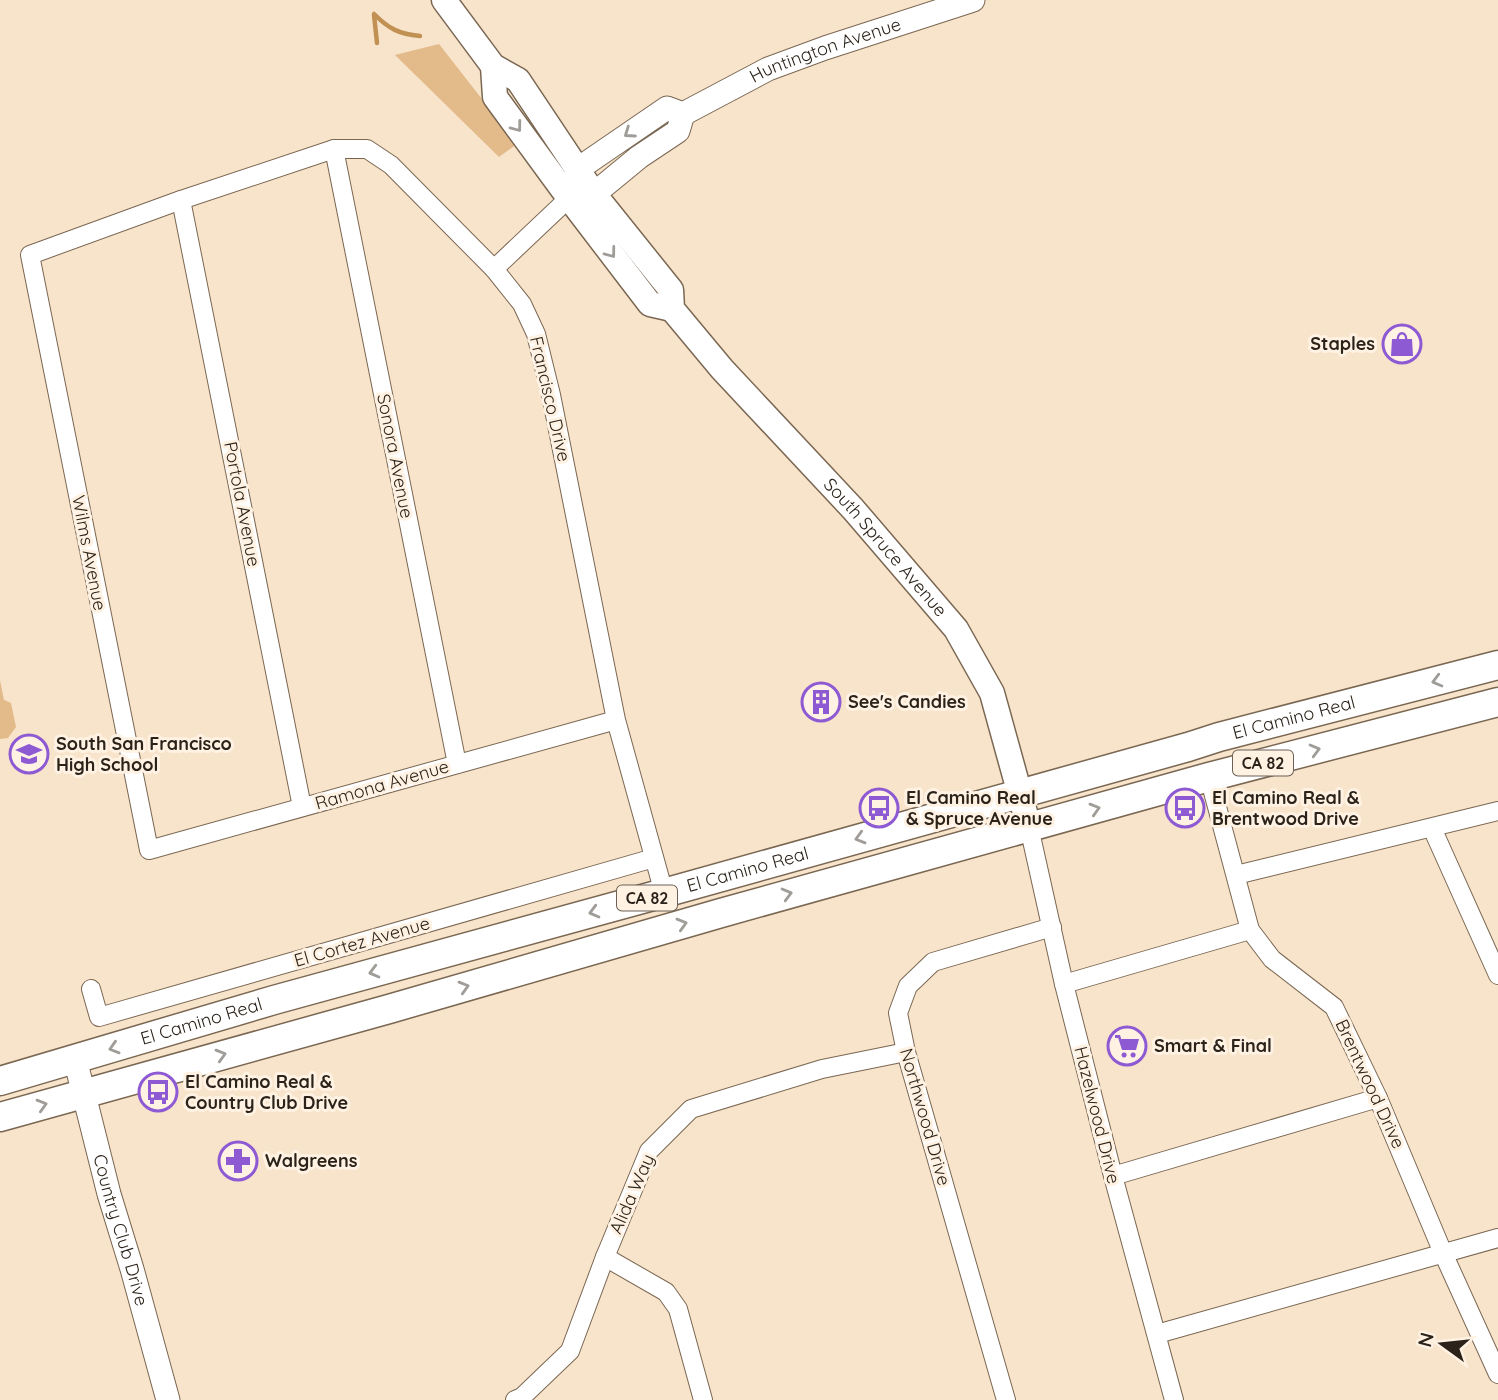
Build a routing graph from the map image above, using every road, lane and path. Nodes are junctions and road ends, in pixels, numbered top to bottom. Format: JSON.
{"nodes":[{"id":1,"x":444,"y":0,"type":"edge"},
{"id":2,"x":973,"y":0,"type":"edge"},
{"id":3,"x":493,"y":66,"type":"junction"},
{"id":4,"x":683,"y":114,"type":"junction"},
{"id":5,"x":334,"y":149,"type":"junction"},
{"id":6,"x":578,"y":169,"type":"junction"},
{"id":7,"x":594,"y":194,"type":"junction"},
{"id":8,"x":569,"y":198,"type":"junction"},
{"id":9,"x":181,"y":200,"type":"junction"},
{"id":10,"x":30,"y":255,"type":"joint"},
{"id":11,"x":494,"y":269,"type":"junction"},
{"id":12,"x":672,"y":309,"type":"junction"},
{"id":13,"x":1498,"y":665,"type":"edge"},
{"id":14,"x":1498,"y":702,"type":"edge"},
{"id":15,"x":616,"y":720,"type":"junction"},
{"id":16,"x":457,"y":764,"type":"junction"},
{"id":17,"x":1209,"y":777,"type":"junction"},
{"id":18,"x":1020,"y":793,"type":"junction"},
{"id":19,"x":302,"y":807,"type":"junction"},
{"id":20,"x":1498,"y":811,"type":"edge"},
{"id":21,"x":1029,"y":827,"type":"junction"},
{"id":22,"x":1432,"y":828,"type":"junction"},
{"id":23,"x":149,"y":850,"type":"joint"},
{"id":24,"x":654,"y":858,"type":"junction"},
{"id":25,"x":1236,"y":875,"type":"junction"},
{"id":26,"x":664,"y":893,"type":"junction"},
{"id":27,"x":1052,"y":927,"type":"junction"},
{"id":28,"x":1250,"y":930,"type":"junction"},
{"id":29,"x":1498,"y":975,"type":"edge"},
{"id":30,"x":1064,"y":984,"type":"junction"},
{"id":31,"x":90,"y":989,"type":"dead end"},
{"id":32,"x":906,"y":1052,"type":"junction"},
{"id":33,"x":75,"y":1059,"type":"junction"},
{"id":34,"x":0,"y":1081,"type":"edge"},
{"id":35,"x":85,"y":1093,"type":"junction"},
{"id":36,"x":1378,"y":1098,"type":"junction"},
{"id":37,"x":0,"y":1117,"type":"edge"},
{"id":38,"x":1113,"y":1175,"type":"junction"},
{"id":39,"x":1498,"y":1238,"type":"edge"},
{"id":40,"x":1444,"y":1254,"type":"junction"},
{"id":41,"x":605,"y":1257,"type":"junction"},
{"id":42,"x":1157,"y":1335,"type":"junction"},
{"id":43,"x":1498,"y":1374,"type":"edge"},
{"id":44,"x":168,"y":1400,"type":"edge"},
{"id":45,"x":515,"y":1400,"type":"edge"},
{"id":46,"x":703,"y":1400,"type":"edge"},
{"id":47,"x":1006,"y":1400,"type":"edge"},
{"id":48,"x":1174,"y":1400,"type":"edge"}],
"edges":[{"from":1,"to":3,"type":"main road","name":"South Spruce Avenue"},
{"from":2,"to":4,"type":"street","name":"Huntington Avenue"},
{"from":3,"to":6,"type":"main road","name":"South Spruce Avenue"},
{"from":3,"to":8,"type":"main road","name":"South Spruce Avenue","one_way":true},
{"from":4,"to":6,"type":"street","name":"Huntington Avenue","one_way":true},
{"from":4,"to":7,"type":"street","name":"Huntington Avenue"},
{"from":5,"to":9,"type":"street","name":"Francisco Drive"},
{"from":5,"to":11,"type":"street","name":"Francisco Drive"},
{"from":5,"to":16,"type":"street","name":"Sonora Avenue"},
{"from":6,"to":7,"type":"main road","name":"South Spruce Avenue"},
{"from":6,"to":8,"type":"street"},
{"from":7,"to":8,"type":"street"},
{"from":7,"to":12,"type":"main road","name":"South Spruce Avenue"},
{"from":8,"to":11,"type":"street"},
{"from":8,"to":12,"type":"main road","name":"South Spruce Avenue","one_way":true},
{"from":9,"to":10,"type":"street","name":"Francisco Drive"},
{"from":9,"to":19,"type":"street","name":"Portola Avenue"},
{"from":10,"to":23,"type":"street","name":"Wilms Avenue"},
{"from":11,"to":15,"type":"street","name":"Francisco Drive"},
{"from":12,"to":18,"type":"main road","name":"South Spruce Avenue"},
{"from":13,"to":18,"type":"main road","name":"El Camino Real","number":"CA 82","one_way":true},
{"from":17,"to":14,"type":"main road","name":"El Camino Real","number":"CA 82","one_way":true},
{"from":15,"to":16,"type":"street","name":"Ramona Avenue"},
{"from":15,"to":24,"type":"street","name":"Francisco Drive"},
{"from":16,"to":19,"type":"street","name":"Ramona Avenue"},
{"from":21,"to":17,"type":"main road","name":"El Camino Real","number":"CA 82","one_way":true},
{"from":17,"to":25,"type":"street","name":"Brentwood Drive"},
{"from":18,"to":21,"type":"main road","name":"South Spruce Avenue"},
{"from":18,"to":26,"type":"main road","name":"El Camino Real","number":"CA 82","one_way":true},
{"from":19,"to":23,"type":"street","name":"Ramona Avenue"},
{"from":20,"to":22,"type":"street"},
{"from":21,"to":27,"type":"street","name":"Hazelwood Drive"},
{"from":35,"to":21,"type":"main road","name":"El Camino Real","number":"CA 82","one_way":true},
{"from":22,"to":25,"type":"street"},
{"from":22,"to":29,"type":"street"},
{"from":24,"to":26,"type":"street","name":"Francisco Drive"},
{"from":24,"to":31,"type":"street","name":"El Cortez Avenue"},
{"from":25,"to":28,"type":"street","name":"Brentwood Drive"},
{"from":26,"to":33,"type":"main road","name":"El Camino Real","number":"CA 82","one_way":true},
{"from":27,"to":30,"type":"street","name":"Hazelwood Drive"},
{"from":27,"to":32,"type":"street","name":"Northwood Drive"},
{"from":28,"to":30,"type":"street"},
{"from":28,"to":36,"type":"street","name":"Brentwood Drive"},
{"from":30,"to":38,"type":"street","name":"Hazelwood Drive"},
{"from":32,"to":41,"type":"street","name":"Alida Way"},
{"from":32,"to":47,"type":"street","name":"Northwood Drive"},
{"from":33,"to":34,"type":"main road","name":"El Camino Real","number":"CA 82"},
{"from":33,"to":35,"type":"street","name":"Country Club Drive"},
{"from":37,"to":35,"type":"main road","name":"El Camino Real","number":"CA 82","one_way":true},
{"from":35,"to":44,"type":"street","name":"Country Club Drive"},
{"from":36,"to":38,"type":"street"},
{"from":36,"to":40,"type":"street","name":"Brentwood Drive"},
{"from":38,"to":42,"type":"street","name":"Hazelwood Drive"},
{"from":39,"to":40,"type":"street"},
{"from":40,"to":42,"type":"street"},
{"from":40,"to":43,"type":"street","name":"Brentwood Drive"},
{"from":41,"to":45,"type":"street","name":"Alida Way"},
{"from":41,"to":46,"type":"street"},
{"from":42,"to":48,"type":"street","name":"Hazelwood Drive"}]}
